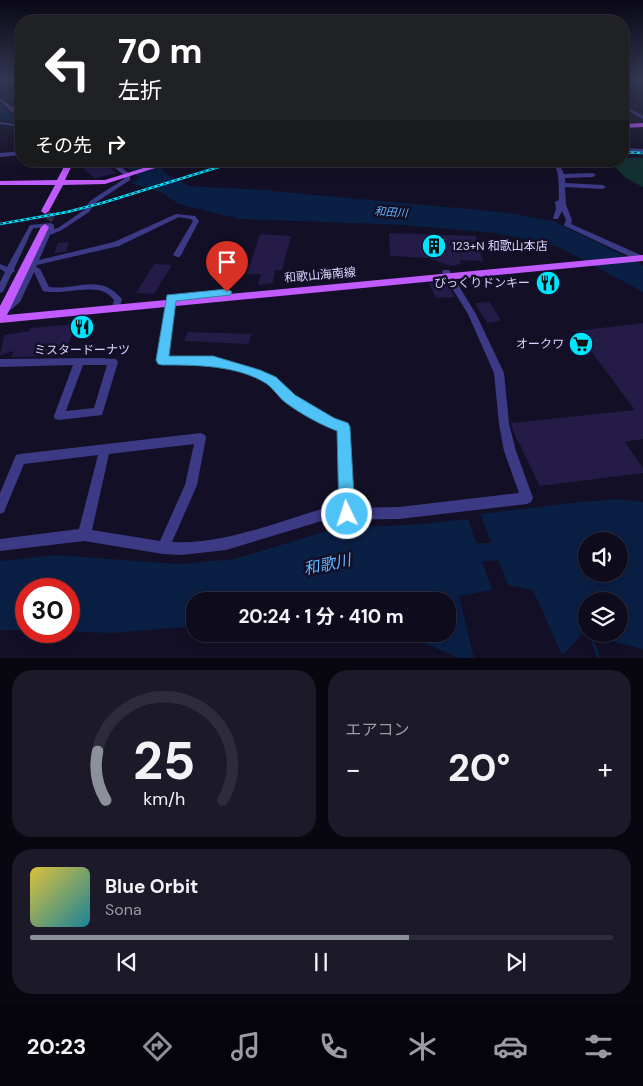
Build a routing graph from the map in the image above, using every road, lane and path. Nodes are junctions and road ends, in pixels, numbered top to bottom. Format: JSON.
{"nodes":[{"id":1,"x":630,"y":110,"type":"edge"},
{"id":2,"x":643,"y":118,"type":"edge"},
{"id":3,"x":0,"y":122,"type":"edge"},
{"id":4,"x":643,"y":124,"type":"edge"},
{"id":5,"x":15,"y":125,"type":"edge"},
{"id":6,"x":629,"y":125,"type":"edge"},
{"id":7,"x":629,"y":150,"type":"edge"},
{"id":8,"x":643,"y":151,"type":"edge"},
{"id":9,"x":15,"y":155,"type":"edge"},
{"id":10,"x":0,"y":157,"type":"edge"},
{"id":11,"x":69,"y":167,"type":"edge"},
{"id":12,"x":73,"y":167,"type":"edge"},
{"id":13,"x":119,"y":167,"type":"edge"},
{"id":14,"x":153,"y":167,"type":"edge"},
{"id":15,"x":556,"y":167,"type":"edge"},
{"id":16,"x":559,"y":167,"type":"edge"},
{"id":17,"x":130,"y":175,"type":"junction"},
{"id":18,"x":593,"y":175,"type":"dead end"},
{"id":19,"x":562,"y":176,"type":"junction"},
{"id":20,"x":0,"y":183,"type":"edge"},
{"id":21,"x":63,"y":183,"type":"junction"},
{"id":22,"x":563,"y":185,"type":"junction"},
{"id":23,"x":602,"y":187,"type":"dead end"},
{"id":24,"x":556,"y":218,"type":"dead end"},
{"id":25,"x":45,"y":221,"type":"junction"},
{"id":26,"x":177,"y":255,"type":"dead end"},
{"id":27,"x":637,"y":256,"type":"edge"},
{"id":28,"x":580,"y":261,"type":"joint"},
{"id":29,"x":0,"y":266,"type":"edge"},
{"id":30,"x":34,"y":266,"type":"junction"},
{"id":31,"x":6,"y":272,"type":"edge"},
{"id":32,"x":447,"y":274,"type":"junction"},
{"id":33,"x":0,"y":290,"type":"edge"},
{"id":34,"x":0,"y":299,"type":"edge"},
{"id":35,"x":170,"y":300,"type":"junction"},
{"id":36,"x":117,"y":305,"type":"junction"},
{"id":37,"x":0,"y":315,"type":"edge"},
{"id":38,"x":79,"y":362,"type":"junction"},
{"id":39,"x":0,"y":363,"type":"edge"},
{"id":40,"x":105,"y":449,"type":"junction"},
{"id":41,"x":0,"y":508,"type":"edge"},
{"id":42,"x":347,"y":514,"type":"junction"},
{"id":43,"x":84,"y":535,"type":"junction"},
{"id":44,"x":0,"y":545,"type":"edge"},
{"id":45,"x":163,"y":548,"type":"junction"}],
"edges":[{"from":1,"to":2,"type":"street"},
{"from":3,"to":5,"type":"street"},
{"from":4,"to":6,"type":"main road"},
{"from":7,"to":8,"type":"street"},
{"from":9,"to":10,"type":"street"},
{"from":11,"to":21,"type":"main road"},
{"from":12,"to":21,"type":"main road"},
{"from":13,"to":17,"type":"street"},
{"from":14,"to":17,"type":"main road"},
{"from":15,"to":24,"type":"street"},
{"from":16,"to":19,"type":"street"},
{"from":17,"to":21,"type":"main road"},
{"from":17,"to":25,"type":"street"},
{"from":18,"to":19,"type":"street"},
{"from":19,"to":22,"type":"street"},
{"from":20,"to":21,"type":"main road"},
{"from":21,"to":25,"type":"main road"},
{"from":22,"to":23,"type":"street"},
{"from":22,"to":27,"type":"street"},
{"from":25,"to":30,"type":"street"},
{"from":25,"to":31,"type":"street"},
{"from":25,"to":34,"type":"main road"},
{"from":25,"to":37,"type":"main road"},
{"from":26,"to":30,"type":"street"},
{"from":27,"to":28,"type":"main road","name":"和歌山海南線"},
{"from":28,"to":32,"type":"main road","name":"和歌山海南線"},
{"from":29,"to":31,"type":"street"},
{"from":30,"to":36,"type":"street"},
{"from":30,"to":37,"type":"street"},
{"from":31,"to":33,"type":"street"},
{"from":32,"to":35,"type":"main road","name":"和歌山海南線"},
{"from":32,"to":42,"type":"street"},
{"from":35,"to":36,"type":"main road","name":"和歌山海南線"},
{"from":35,"to":42,"type":"street"},
{"from":36,"to":37,"type":"main road","name":"和歌山海南線"},
{"from":38,"to":38,"type":"street"},
{"from":38,"to":39,"type":"street"},
{"from":40,"to":41,"type":"street"},
{"from":40,"to":43,"type":"street"},
{"from":40,"to":45,"type":"street"},
{"from":42,"to":45,"type":"street"},
{"from":43,"to":44,"type":"street"},
{"from":43,"to":45,"type":"street"}]}
